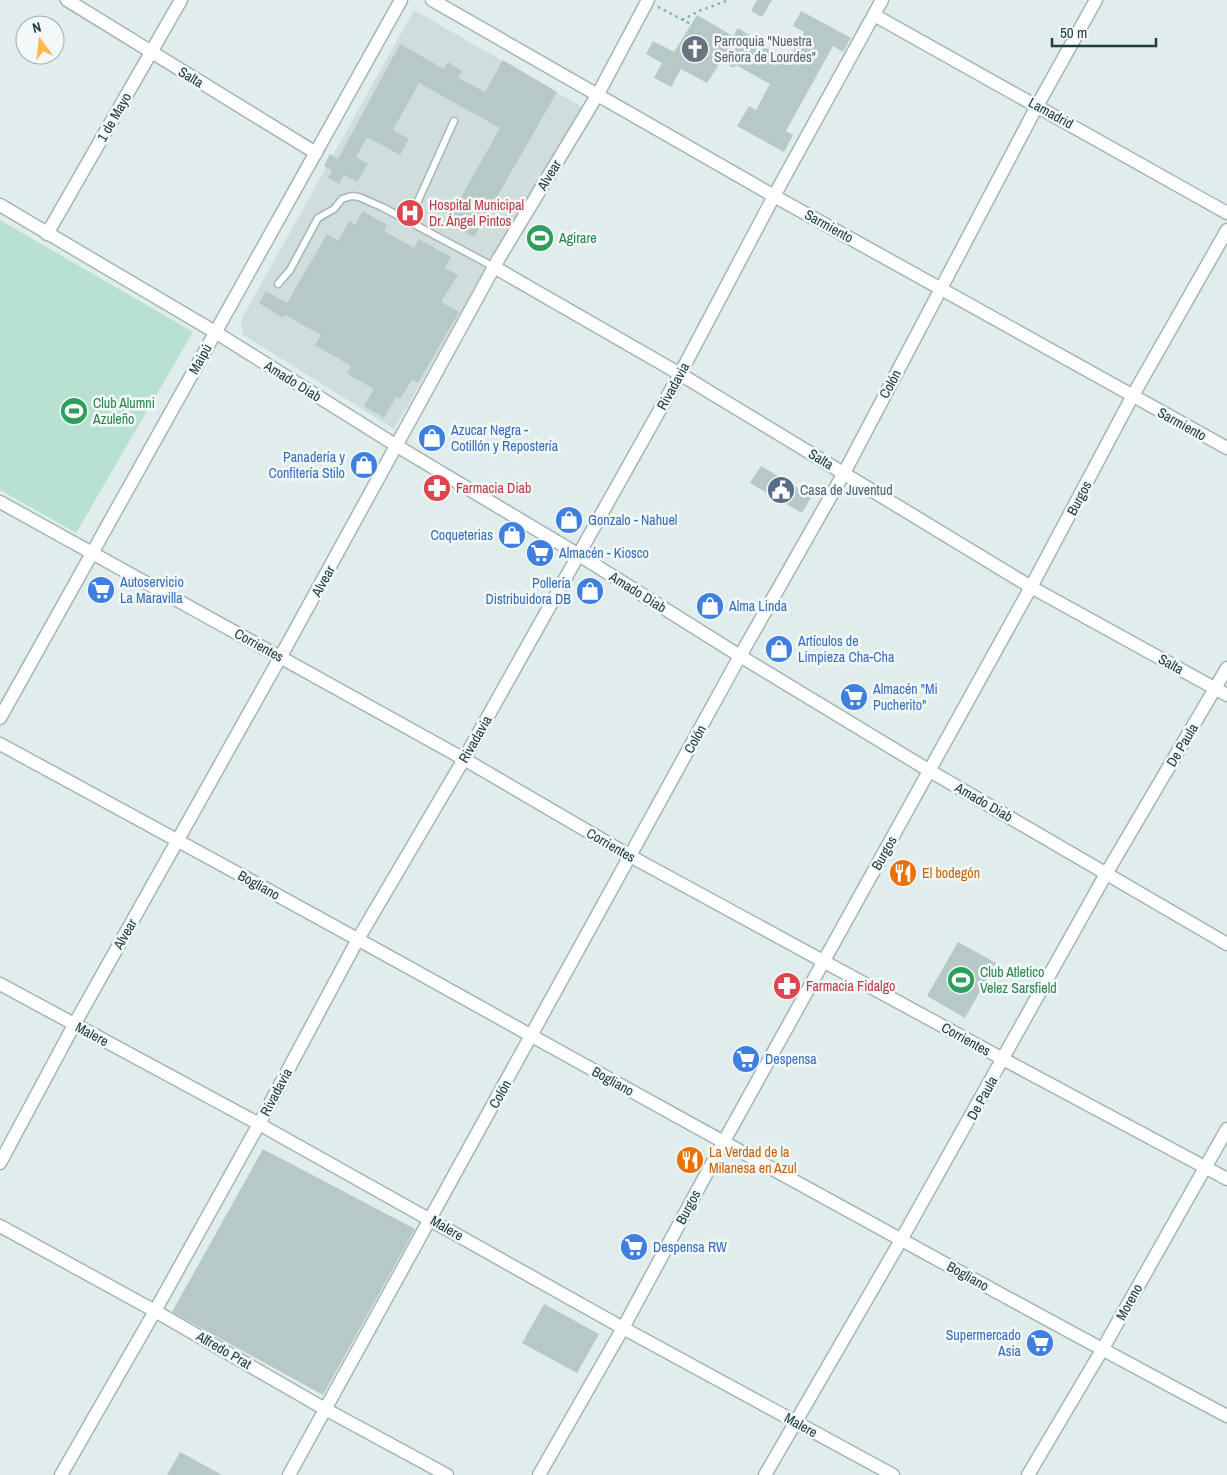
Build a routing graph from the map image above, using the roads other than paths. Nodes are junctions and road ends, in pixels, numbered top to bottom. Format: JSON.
{"nodes":[{"id":1,"x":67,"y":0,"type":"edge"},
{"id":2,"x":181,"y":0,"type":"edge"},
{"id":3,"x":401,"y":0,"type":"edge"},
{"id":4,"x":432,"y":0,"type":"edge"},
{"id":5,"x":882,"y":0,"type":"edge"},
{"id":6,"x":1096,"y":0,"type":"edge"},
{"id":7,"x":648,"y":1,"type":"edge"},
{"id":8,"x":874,"y":15,"type":"junction"},
{"id":9,"x":151,"y":52,"type":"junction"},
{"id":10,"x":598,"y":94,"type":"junction"},
{"id":11,"x":1037,"y":106,"type":"junction"},
{"id":12,"x":454,"y":122,"type":"dead end"},
{"id":13,"x":316,"y":152,"type":"junction"},
{"id":14,"x":774,"y":196,"type":"junction"},
{"id":15,"x":0,"y":205,"type":"edge"},
{"id":16,"x":1227,"y":213,"type":"edge"},
{"id":17,"x":409,"y":221,"type":"junction"},
{"id":18,"x":1227,"y":230,"type":"edge"},
{"id":19,"x":47,"y":234,"type":"junction"},
{"id":20,"x":494,"y":267,"type":"junction"},
{"id":21,"x":278,"y":284,"type":"dead end"},
{"id":22,"x":942,"y":288,"type":"junction"},
{"id":23,"x":215,"y":332,"type":"junction"},
{"id":24,"x":680,"y":374,"type":"junction"},
{"id":25,"x":1132,"y":397,"type":"junction"},
{"id":26,"x":397,"y":446,"type":"junction"},
{"id":27,"x":1227,"y":448,"type":"edge"},
{"id":28,"x":844,"y":473,"type":"junction"},
{"id":29,"x":0,"y":502,"type":"edge"},
{"id":30,"x":91,"y":552,"type":"junction"},
{"id":31,"x":580,"y":555,"type":"junction"},
{"id":32,"x":1031,"y":587,"type":"junction"},
{"id":33,"x":281,"y":656,"type":"junction"},
{"id":34,"x":740,"y":656,"type":"junction"},
{"id":35,"x":1227,"y":668,"type":"edge"},
{"id":36,"x":1215,"y":689,"type":"junction"},
{"id":37,"x":1227,"y":695,"type":"edge"},
{"id":38,"x":0,"y":718,"type":"edge"},
{"id":39,"x":0,"y":744,"type":"edge"},
{"id":40,"x":464,"y":759,"type":"junction"},
{"id":41,"x":930,"y":771,"type":"junction"},
{"id":42,"x":178,"y":841,"type":"junction"},
{"id":43,"x":630,"y":856,"type":"junction"},
{"id":44,"x":1106,"y":874,"type":"junction"},
{"id":45,"x":358,"y":940,"type":"junction"},
{"id":46,"x":1227,"y":944,"type":"edge"},
{"id":47,"x":824,"y":961,"type":"junction"},
{"id":48,"x":0,"y":984,"type":"edge"},
{"id":49,"x":74,"y":1025,"type":"junction"},
{"id":50,"x":532,"y":1035,"type":"junction"},
{"id":51,"x":1003,"y":1059,"type":"junction"},
{"id":52,"x":259,"y":1124,"type":"junction"},
{"id":53,"x":1227,"y":1129,"type":"edge"},
{"id":54,"x":722,"y":1143,"type":"junction"},
{"id":55,"x":0,"y":1163,"type":"edge"},
{"id":56,"x":1205,"y":1167,"type":"junction"},
{"id":57,"x":1227,"y":1179,"type":"edge"},
{"id":58,"x":430,"y":1218,"type":"junction"},
{"id":59,"x":0,"y":1226,"type":"edge"},
{"id":60,"x":901,"y":1240,"type":"junction"},
{"id":61,"x":155,"y":1311,"type":"junction"},
{"id":62,"x":623,"y":1328,"type":"junction"},
{"id":63,"x":1102,"y":1350,"type":"junction"},
{"id":64,"x":325,"y":1409,"type":"junction"},
{"id":65,"x":1227,"y":1416,"type":"edge"},
{"id":66,"x":795,"y":1422,"type":"junction"},
{"id":67,"x":61,"y":1475,"type":"edge"},
{"id":68,"x":288,"y":1475,"type":"edge"},
{"id":69,"x":447,"y":1475,"type":"edge"},
{"id":70,"x":539,"y":1475,"type":"edge"},
{"id":71,"x":765,"y":1475,"type":"edge"},
{"id":72,"x":893,"y":1475,"type":"edge"},
{"id":73,"x":1028,"y":1475,"type":"edge"}],
"edges":[{"from":1,"to":9,"type":"street","name":"Salta"},
{"from":2,"to":9,"type":"street","name":"1 de Mayo"},
{"from":3,"to":13,"type":"street","name":"Maipú"},
{"from":4,"to":10,"type":"street","name":"Sarmiento"},
{"from":5,"to":8,"type":"street","name":"Rivadavia"},
{"from":6,"to":11,"type":"street","name":"Colón"},
{"from":7,"to":10,"type":"street","name":"Alvear"},
{"from":8,"to":11,"type":"street","name":"Lamadrid"},
{"from":8,"to":14,"type":"street","name":"Rivadavia"},
{"from":9,"to":13,"type":"street","name":"Salta"},
{"from":9,"to":19,"type":"street","name":"1 de Mayo"},
{"from":10,"to":14,"type":"street","name":"Sarmiento"},
{"from":10,"to":20,"type":"street","name":"Alvear"},
{"from":11,"to":16,"type":"street","name":"Lamadrid"},
{"from":11,"to":22,"type":"street","name":"Colón"},
{"from":12,"to":17,"type":"lane"},
{"from":13,"to":23,"type":"street","name":"Maipú"},
{"from":14,"to":22,"type":"street","name":"Sarmiento"},
{"from":14,"to":24,"type":"street","name":"Rivadavia"},
{"from":15,"to":19,"type":"street","name":"Amado Diab"},
{"from":17,"to":20,"type":"lane"},
{"from":17,"to":21,"type":"lane"},
{"from":18,"to":25,"type":"street","name":"Burgos"},
{"from":19,"to":23,"type":"street","name":"Amado Diab"},
{"from":20,"to":24,"type":"street","name":"Salta"},
{"from":20,"to":26,"type":"street","name":"Alvear"},
{"from":22,"to":25,"type":"street","name":"Sarmiento"},
{"from":22,"to":28,"type":"street","name":"Colón"},
{"from":23,"to":26,"type":"street","name":"Amado Diab"},
{"from":23,"to":30,"type":"street","name":"Maipú"},
{"from":24,"to":28,"type":"street","name":"Salta"},
{"from":24,"to":31,"type":"street","name":"Rivadavia"},
{"from":25,"to":27,"type":"street","name":"Sarmiento"},
{"from":25,"to":32,"type":"street","name":"Burgos"},
{"from":26,"to":31,"type":"street","name":"Amado Diab"},
{"from":26,"to":33,"type":"street","name":"Alvear"},
{"from":28,"to":32,"type":"street","name":"Salta"},
{"from":28,"to":34,"type":"street","name":"Colón"},
{"from":29,"to":30,"type":"street","name":"Corrientes"},
{"from":30,"to":33,"type":"street","name":"Corrientes"},
{"from":30,"to":38,"type":"street","name":"Maipú"},
{"from":31,"to":34,"type":"street","name":"Amado Diab"},
{"from":31,"to":40,"type":"street","name":"Rivadavia"},
{"from":32,"to":36,"type":"street","name":"Salta"},
{"from":32,"to":41,"type":"street","name":"Burgos"},
{"from":33,"to":40,"type":"street","name":"Corrientes"},
{"from":33,"to":42,"type":"street","name":"Alvear"},
{"from":34,"to":41,"type":"street","name":"Amado Diab"},
{"from":34,"to":43,"type":"street","name":"Colón"},
{"from":35,"to":36,"type":"street","name":"De Paula"},
{"from":36,"to":37,"type":"street","name":"Salta"},
{"from":36,"to":44,"type":"street","name":"De Paula"},
{"from":39,"to":42,"type":"street","name":"Bogliano"},
{"from":40,"to":43,"type":"street","name":"Corrientes"},
{"from":40,"to":45,"type":"street","name":"Rivadavia"},
{"from":41,"to":44,"type":"street","name":"Amado Diab"},
{"from":41,"to":47,"type":"street","name":"Burgos"},
{"from":42,"to":45,"type":"street","name":"Bogliano"},
{"from":42,"to":49,"type":"street","name":"Alvear"},
{"from":43,"to":47,"type":"street","name":"Corrientes"},
{"from":43,"to":50,"type":"street","name":"Colón"},
{"from":44,"to":46,"type":"street","name":"Amado Diab"},
{"from":44,"to":51,"type":"street","name":"De Paula"},
{"from":45,"to":50,"type":"street","name":"Bogliano"},
{"from":45,"to":52,"type":"street","name":"Rivadavia"},
{"from":47,"to":51,"type":"street","name":"Corrientes"},
{"from":47,"to":54,"type":"street","name":"Burgos"},
{"from":48,"to":49,"type":"street","name":"Malere"},
{"from":49,"to":52,"type":"street","name":"Malere"},
{"from":49,"to":55,"type":"street","name":"Alvear"},
{"from":50,"to":54,"type":"street","name":"Bogliano"},
{"from":50,"to":58,"type":"street","name":"Colón"},
{"from":51,"to":56,"type":"street","name":"Corrientes"},
{"from":51,"to":60,"type":"street","name":"De Paula"},
{"from":52,"to":58,"type":"street","name":"Malere"},
{"from":52,"to":61,"type":"street","name":"Rivadavia"},
{"from":53,"to":56,"type":"street","name":"Moreno"},
{"from":54,"to":60,"type":"street","name":"Bogliano"},
{"from":54,"to":62,"type":"street","name":"Burgos"},
{"from":56,"to":57,"type":"street","name":"Corrientes"},
{"from":56,"to":63,"type":"street","name":"Moreno"},
{"from":58,"to":62,"type":"street","name":"Malere"},
{"from":58,"to":64,"type":"street","name":"Colón"},
{"from":59,"to":61,"type":"street","name":"Alfredo Prat"},
{"from":60,"to":63,"type":"street","name":"Bogliano"},
{"from":60,"to":66,"type":"street","name":"De Paula"},
{"from":61,"to":64,"type":"street","name":"Alfredo Prat"},
{"from":61,"to":67,"type":"street","name":"Rivadavia"},
{"from":62,"to":66,"type":"street","name":"Malere"},
{"from":62,"to":70,"type":"street","name":"Burgos"},
{"from":63,"to":65,"type":"street","name":"Bogliano"},
{"from":63,"to":73,"type":"street","name":"Moreno"},
{"from":64,"to":68,"type":"street","name":"Colón"},
{"from":64,"to":69,"type":"street","name":"Alfredo Prat"},
{"from":66,"to":71,"type":"street","name":"De Paula"},
{"from":66,"to":72,"type":"street","name":"Malere"}]}
